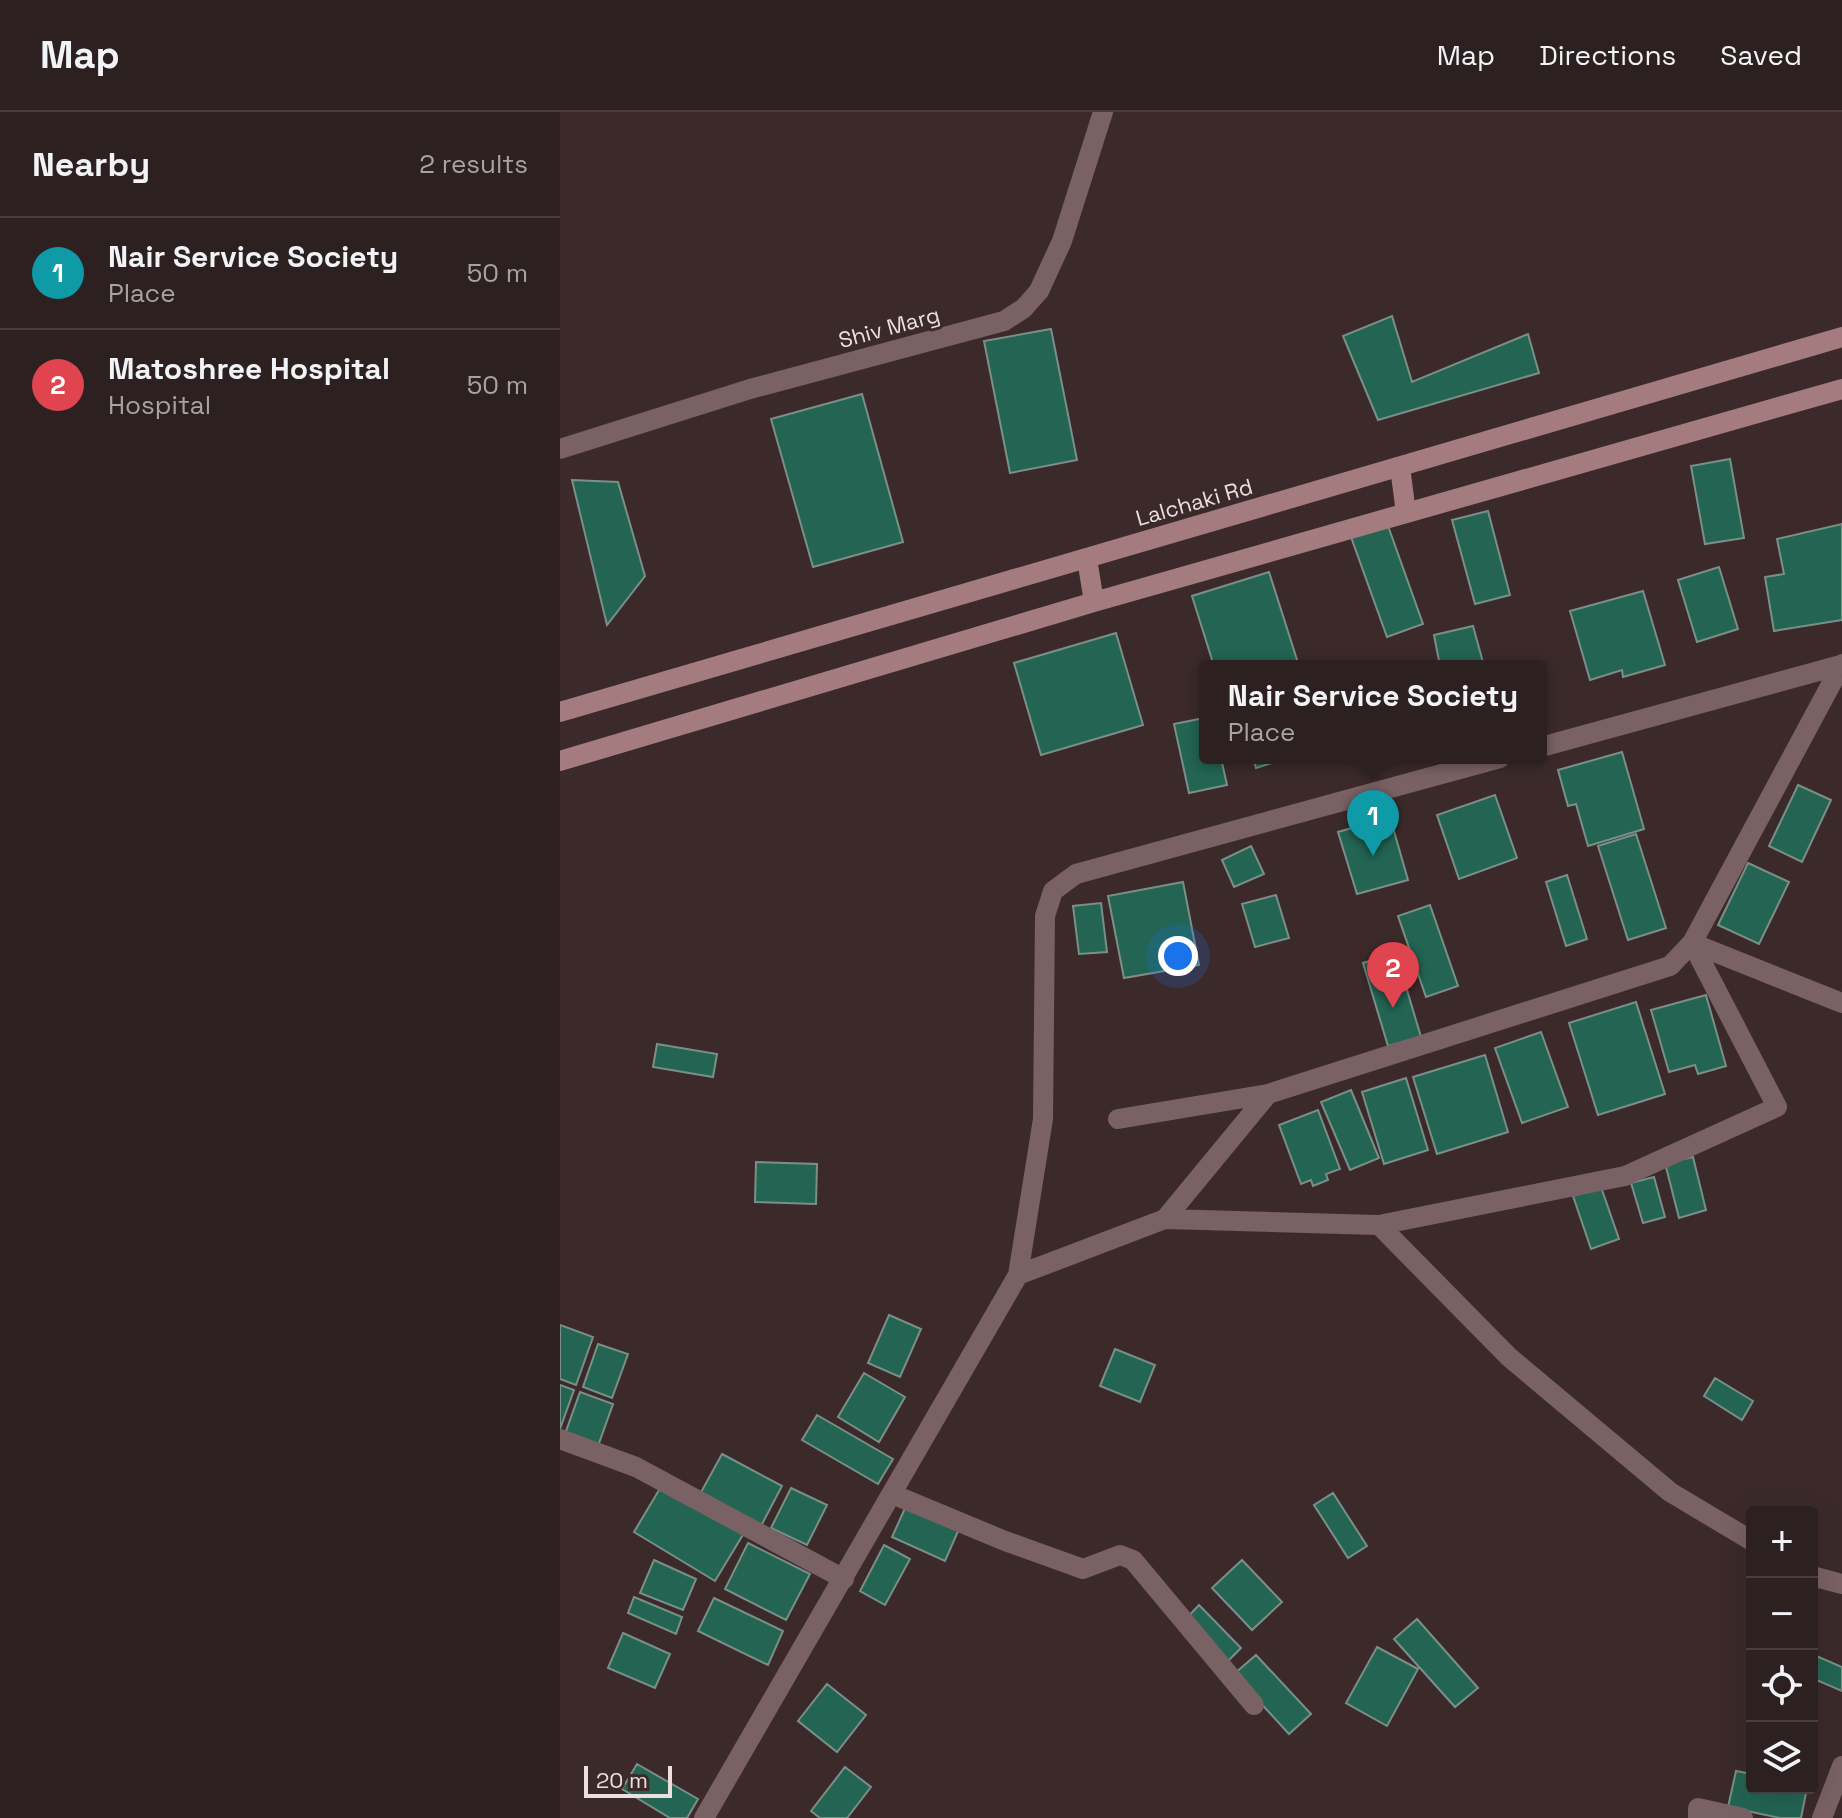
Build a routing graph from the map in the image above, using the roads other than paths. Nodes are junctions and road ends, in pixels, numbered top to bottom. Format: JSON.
{"nodes":[{"id":1,"x":1103,"y":112,"type":"edge"},
{"id":2,"x":1842,"y":337,"type":"edge"},
{"id":3,"x":1842,"y":389,"type":"edge"},
{"id":4,"x":560,"y":449,"type":"edge"},
{"id":5,"x":1400,"y":467,"type":"junction"},
{"id":6,"x":1406,"y":513,"type":"junction"},
{"id":7,"x":1087,"y":559,"type":"junction"},
{"id":8,"x":1094,"y":602,"type":"junction"},
{"id":9,"x":1841,"y":665,"type":"edge"},
{"id":10,"x":560,"y":712,"type":"edge"},
{"id":11,"x":1547,"y":745,"type":"edge"},
{"id":12,"x":560,"y":761,"type":"edge"},
{"id":13,"x":1478,"y":764,"type":"edge"},
{"id":14,"x":1692,"y":943,"type":"junction"},
{"id":15,"x":1842,"y":1003,"type":"edge"},
{"id":16,"x":1268,"y":1094,"type":"junction"},
{"id":17,"x":1118,"y":1119,"type":"dead end"},
{"id":18,"x":1165,"y":1219,"type":"junction"},
{"id":19,"x":1379,"y":1225,"type":"junction"},
{"id":20,"x":1018,"y":1275,"type":"junction"},
{"id":21,"x":560,"y":1439,"type":"edge"},
{"id":22,"x":892,"y":1494,"type":"junction"},
{"id":23,"x":1746,"y":1537,"type":"edge"},
{"id":24,"x":1818,"y":1578,"type":"edge"},
{"id":25,"x":844,"y":1579,"type":"junction"},
{"id":26,"x":1842,"y":1584,"type":"edge"},
{"id":27,"x":1254,"y":1705,"type":"dead end"},
{"id":28,"x":1842,"y":1766,"type":"edge"},
{"id":29,"x":704,"y":1818,"type":"edge"},
{"id":30,"x":1698,"y":1818,"type":"edge"},
{"id":31,"x":1743,"y":1818,"type":"edge"},
{"id":32,"x":1822,"y":1818,"type":"edge"}],
"edges":[{"from":1,"to":4,"type":"street","name":"Shiv Marg"},
{"from":2,"to":5,"type":"main road","name":"Lalchaki Rd"},
{"from":3,"to":6,"type":"main road"},
{"from":5,"to":6,"type":"main road"},
{"from":5,"to":7,"type":"main road","name":"Lalchaki Rd"},
{"from":6,"to":8,"type":"main road"},
{"from":7,"to":8,"type":"main road"},
{"from":7,"to":10,"type":"main road","name":"Lalchaki Rd"},
{"from":8,"to":12,"type":"main road"},
{"from":9,"to":11,"type":"street"},
{"from":9,"to":14,"type":"street"},
{"from":13,"to":20,"type":"street"},
{"from":14,"to":15,"type":"street"},
{"from":14,"to":16,"type":"street"},
{"from":14,"to":19,"type":"street"},
{"from":16,"to":17,"type":"street"},
{"from":16,"to":18,"type":"street"},
{"from":18,"to":19,"type":"street"},
{"from":18,"to":20,"type":"street"},
{"from":19,"to":23,"type":"street"},
{"from":20,"to":22,"type":"street"},
{"from":21,"to":25,"type":"street"},
{"from":22,"to":25,"type":"street"},
{"from":22,"to":27,"type":"street"},
{"from":24,"to":26,"type":"street"},
{"from":25,"to":29,"type":"street"},
{"from":28,"to":32,"type":"street"},
{"from":30,"to":31,"type":"street"}]}
